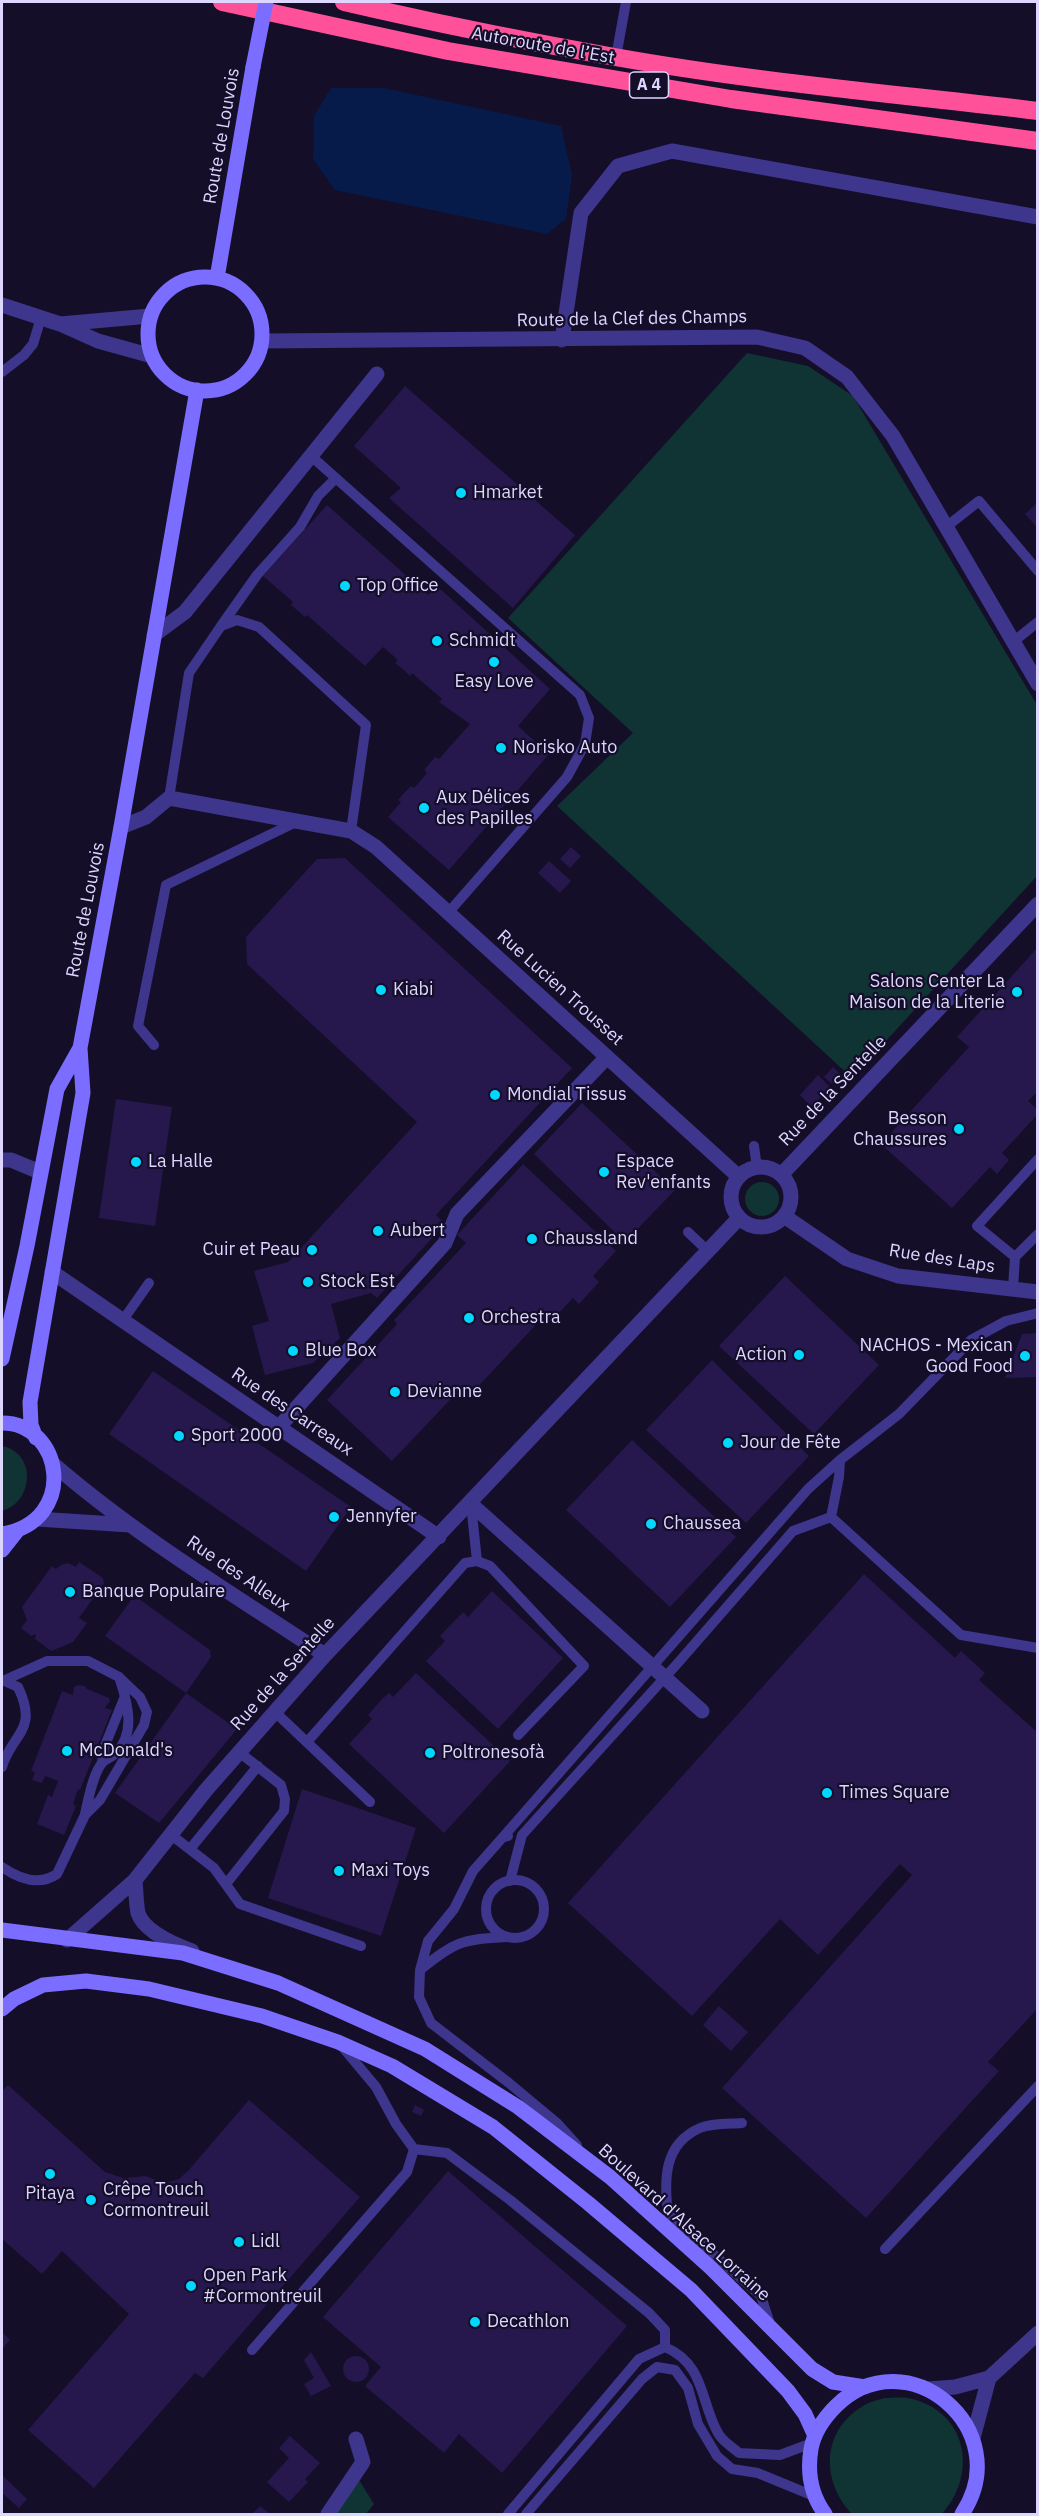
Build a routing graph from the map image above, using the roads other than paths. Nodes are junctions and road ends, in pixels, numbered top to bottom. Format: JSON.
{"nodes":[{"id":1,"x":222,"y":2,"type":"edge"},
{"id":2,"x":266,"y":2,"type":"edge"},
{"id":3,"x":344,"y":2,"type":"edge"},
{"id":4,"x":626,"y":2,"type":"edge"},
{"id":5,"x":616,"y":57,"type":"junction"},
{"id":6,"x":1038,"y":111,"type":"edge"},
{"id":7,"x":1038,"y":141,"type":"edge"},
{"id":8,"x":1038,"y":218,"type":"edge"},
{"id":9,"x":217,"y":278,"type":"junction"},
{"id":10,"x":2,"y":305,"type":"edge"},
{"id":11,"x":150,"y":316,"type":"junction"},
{"id":12,"x":41,"y":318,"type":"junction"},
{"id":13,"x":60,"y":324,"type":"junction"},
{"id":14,"x":562,"y":340,"type":"junction"},
{"id":15,"x":262,"y":341,"type":"junction"},
{"id":16,"x":152,"y":356,"type":"junction"},
{"id":17,"x":2,"y":372,"type":"edge"},
{"id":18,"x":377,"y":374,"type":"dead end"},
{"id":19,"x":197,"y":390,"type":"junction"},
{"id":20,"x":311,"y":456,"type":"junction"},
{"id":21,"x":336,"y":478,"type":"junction"},
{"id":22,"x":946,"y":527,"type":"junction"},
{"id":23,"x":1038,"y":571,"type":"edge"},
{"id":24,"x":1038,"y":622,"type":"edge"},
{"id":25,"x":221,"y":626,"type":"junction"},
{"id":26,"x":154,"y":635,"type":"junction"},
{"id":27,"x":1013,"y":642,"type":"junction"},
{"id":28,"x":1038,"y":684,"type":"edge"},
{"id":29,"x":170,"y":798,"type":"junction"},
{"id":30,"x":296,"y":822,"type":"junction"},
{"id":31,"x":121,"y":827,"type":"junction"},
{"id":32,"x":351,"y":831,"type":"junction"},
{"id":33,"x":1038,"y":904,"type":"edge"},
{"id":34,"x":448,"y":913,"type":"junction"},
{"id":35,"x":154,"y":1045,"type":"dead end"},
{"id":36,"x":80,"y":1048,"type":"junction"},
{"id":37,"x":607,"y":1057,"type":"junction"},
{"id":38,"x":754,"y":1146,"type":"dead end"},
{"id":39,"x":1038,"y":1159,"type":"edge"},
{"id":40,"x":2,"y":1160,"type":"edge"},
{"id":41,"x":757,"y":1168,"type":"junction"},
{"id":42,"x":40,"y":1172,"type":"junction"},
{"id":43,"x":781,"y":1175,"type":"junction"},
{"id":44,"x":739,"y":1177,"type":"junction"},
{"id":45,"x":784,"y":1216,"type":"junction"},
{"id":46,"x":740,"y":1218,"type":"junction"},
{"id":47,"x":687,"y":1232,"type":"dead end"},
{"id":48,"x":1038,"y":1234,"type":"edge"},
{"id":49,"x":708,"y":1251,"type":"junction"},
{"id":50,"x":1015,"y":1257,"type":"junction"},
{"id":51,"x":52,"y":1272,"type":"junction"},
{"id":52,"x":149,"y":1283,"type":"dead end"},
{"id":53,"x":1013,"y":1288,"type":"junction"},
{"id":54,"x":1038,"y":1292,"type":"edge"},
{"id":55,"x":1038,"y":1313,"type":"edge"},
{"id":56,"x":123,"y":1320,"type":"junction"},
{"id":57,"x":2,"y":1359,"type":"edge"},
{"id":58,"x":2,"y":1424,"type":"edge"},
{"id":59,"x":279,"y":1427,"type":"junction"},
{"id":60,"x":36,"y":1438,"type":"junction"},
{"id":61,"x":840,"y":1460,"type":"junction"},
{"id":62,"x":52,"y":1463,"type":"junction"},
{"id":63,"x":471,"y":1504,"type":"junction"},
{"id":64,"x":831,"y":1517,"type":"junction"},
{"id":65,"x":37,"y":1519,"type":"junction"},
{"id":66,"x":129,"y":1525,"type":"junction"},
{"id":67,"x":18,"y":1531,"type":"junction"},
{"id":68,"x":2,"y":1534,"type":"edge"},
{"id":69,"x":439,"y":1537,"type":"junction"},
{"id":70,"x":2,"y":1550,"type":"edge"},
{"id":71,"x":477,"y":1561,"type":"junction"},
{"id":72,"x":1038,"y":1648,"type":"edge"},
{"id":73,"x":325,"y":1655,"type":"junction"},
{"id":74,"x":652,"y":1666,"type":"junction"},
{"id":75,"x":119,"y":1677,"type":"junction"},
{"id":76,"x":664,"y":1677,"type":"junction"},
{"id":77,"x":3,"y":1680,"type":"edge"},
{"id":78,"x":125,"y":1696,"type":"junction"},
{"id":79,"x":702,"y":1711,"type":"dead end"},
{"id":80,"x":275,"y":1712,"type":"junction"},
{"id":81,"x":518,"y":1735,"type":"dead end"},
{"id":82,"x":307,"y":1742,"type":"junction"},
{"id":83,"x":239,"y":1752,"type":"junction"},
{"id":84,"x":102,"y":1762,"type":"junction"},
{"id":85,"x":258,"y":1766,"type":"junction"},
{"id":86,"x":2,"y":1767,"type":"edge"},
{"id":87,"x":370,"y":1802,"type":"dead end"},
{"id":88,"x":85,"y":1815,"type":"junction"},
{"id":89,"x":170,"y":1834,"type":"junction"},
{"id":90,"x":522,"y":1835,"type":"junction"},
{"id":91,"x":503,"y":1837,"type":"junction"},
{"id":92,"x":190,"y":1849,"type":"junction"},
{"id":93,"x":2,"y":1867,"type":"edge"},
{"id":94,"x":135,"y":1880,"type":"junction"},
{"id":95,"x":510,"y":1881,"type":"junction"},
{"id":96,"x":226,"y":1884,"type":"junction"},
{"id":97,"x":2,"y":1930,"type":"edge"},
{"id":98,"x":507,"y":1937,"type":"junction"},
{"id":99,"x":67,"y":1940,"type":"junction"},
{"id":100,"x":361,"y":1946,"type":"dead end"},
{"id":101,"x":420,"y":1970,"type":"junction"},
{"id":102,"x":278,"y":1983,"type":"junction"},
{"id":103,"x":2,"y":2008,"type":"edge"},
{"id":104,"x":338,"y":2042,"type":"junction"},
{"id":105,"x":1038,"y":2086,"type":"edge"},
{"id":106,"x":742,"y":2123,"type":"dead end"},
{"id":107,"x":414,"y":2149,"type":"junction"},
{"id":108,"x":598,"y":2168,"type":"junction"},
{"id":109,"x":885,"y":2249,"type":"dead end"},
{"id":110,"x":771,"y":2330,"type":"junction"},
{"id":111,"x":1038,"y":2333,"type":"edge"},
{"id":112,"x":665,"y":2347,"type":"junction"},
{"id":113,"x":252,"y":2350,"type":"dead end"},
{"id":114,"x":988,"y":2378,"type":"junction"},
{"id":115,"x":865,"y":2387,"type":"junction"},
{"id":116,"x":928,"y":2390,"type":"junction"},
{"id":117,"x":973,"y":2438,"type":"junction"},
{"id":118,"x":356,"y":2439,"type":"dead end"},
{"id":119,"x":814,"y":2440,"type":"junction"},
{"id":120,"x":819,"y":2508,"type":"edge"},
{"id":121,"x":972,"y":2508,"type":"edge"},
{"id":122,"x":328,"y":2514,"type":"edge"},
{"id":123,"x":508,"y":2514,"type":"edge"},
{"id":124,"x":526,"y":2514,"type":"edge"},
{"id":125,"x":962,"y":2514,"type":"edge"}],
"edges":[{"from":1,"to":7,"type":"highway","name":"Autoroute de l’Est","number":"A 4"},
{"from":2,"to":9,"type":"main road","name":"Route de Louvois","bridge":true},
{"from":3,"to":5,"type":"highway","name":"Autoroute de l’Est","number":"A 4"},
{"from":4,"to":5,"type":"lane"},
{"from":5,"to":6,"type":"highway","name":"Autoroute de l’Est","number":"A 4"},
{"from":8,"to":14,"type":"street"},
{"from":9,"to":11,"type":"main road"},
{"from":9,"to":15,"type":"main road"},
{"from":10,"to":12,"type":"street"},
{"from":11,"to":13,"type":"street"},
{"from":11,"to":16,"type":"main road"},
{"from":12,"to":13,"type":"street"},
{"from":12,"to":17,"type":"lane"},
{"from":13,"to":16,"type":"street"},
{"from":14,"to":15,"type":"street","name":"Route de la Clef des Champs"},
{"from":14,"to":22,"type":"street","name":"Route de la Clef des Champs"},
{"from":15,"to":19,"type":"main road"},
{"from":16,"to":19,"type":"main road"},
{"from":18,"to":20,"type":"street"},
{"from":19,"to":26,"type":"main road","name":"Route de Louvois"},
{"from":20,"to":21,"type":"lane"},
{"from":20,"to":26,"type":"street"},
{"from":21,"to":25,"type":"lane"},
{"from":21,"to":34,"type":"lane"},
{"from":22,"to":23,"type":"lane"},
{"from":22,"to":27,"type":"street","name":"Route de la Clef des Champs"},
{"from":24,"to":27,"type":"lane"},
{"from":25,"to":29,"type":"lane"},
{"from":25,"to":32,"type":"lane"},
{"from":26,"to":31,"type":"main road","name":"Route de Louvois"},
{"from":27,"to":28,"type":"street","name":"Route de la Clef des Champs"},
{"from":29,"to":30,"type":"street","name":"Rue Lucien Trousset"},
{"from":29,"to":31,"type":"street"},
{"from":30,"to":32,"type":"street","name":"Rue Lucien Trousset"},
{"from":30,"to":35,"type":"lane"},
{"from":31,"to":36,"type":"main road","name":"Route de Louvois"},
{"from":32,"to":34,"type":"street","name":"Rue Lucien Trousset"},
{"from":33,"to":43,"type":"street","name":"Rue de la Sentelle"},
{"from":34,"to":37,"type":"street","name":"Rue Lucien Trousset"},
{"from":36,"to":42,"type":"main road"},
{"from":36,"to":51,"type":"main road","name":"Route de Louvois"},
{"from":37,"to":44,"type":"street","name":"Rue Lucien Trousset"},
{"from":37,"to":59,"type":"street"},
{"from":38,"to":41,"type":"lane","name":"Rue de la Sentelle"},
{"from":39,"to":50,"type":"lane"},
{"from":40,"to":42,"type":"street"},
{"from":41,"to":43,"type":"street"},
{"from":41,"to":44,"type":"street"},
{"from":42,"to":57,"type":"main road"},
{"from":43,"to":45,"type":"street"},
{"from":44,"to":46,"type":"street"},
{"from":45,"to":46,"type":"street"},
{"from":45,"to":53,"type":"street","name":"Rue des Laps"},
{"from":46,"to":49,"type":"street","name":"Rue de la Sentelle"},
{"from":47,"to":49,"type":"lane"},
{"from":48,"to":50,"type":"lane"},
{"from":49,"to":63,"type":"street","name":"Rue de la Sentelle"},
{"from":50,"to":53,"type":"lane"},
{"from":51,"to":56,"type":"street","name":"Rue des Carreaux"},
{"from":51,"to":60,"type":"main road","name":"Route de Louvois"},
{"from":52,"to":56,"type":"lane"},
{"from":53,"to":54,"type":"street","name":"Rue des Laps"},
{"from":55,"to":61,"type":"lane"},
{"from":56,"to":59,"type":"street","name":"Rue des Carreaux"},
{"from":58,"to":60,"type":"main road"},
{"from":59,"to":69,"type":"street","name":"Rue des Carreaux"},
{"from":60,"to":62,"type":"main road"},
{"from":61,"to":64,"type":"lane"},
{"from":61,"to":74,"type":"lane"},
{"from":62,"to":65,"type":"main road"},
{"from":62,"to":66,"type":"street","name":"Rue des Alleux"},
{"from":63,"to":69,"type":"street","name":"Rue de la Sentelle"},
{"from":63,"to":71,"type":"lane"},
{"from":63,"to":74,"type":"street"},
{"from":64,"to":72,"type":"lane"},
{"from":64,"to":76,"type":"lane"},
{"from":65,"to":66,"type":"street","name":"Rue des Alleux"},
{"from":65,"to":67,"type":"main road"},
{"from":66,"to":73,"type":"street","name":"Rue des Alleux"},
{"from":67,"to":68,"type":"main road"},
{"from":67,"to":70,"type":"main road"},
{"from":69,"to":73,"type":"street","name":"Rue de la Sentelle"},
{"from":71,"to":81,"type":"lane"},
{"from":71,"to":82,"type":"lane"},
{"from":73,"to":80,"type":"street","name":"Rue de la Sentelle"},
{"from":74,"to":76,"type":"street"},
{"from":74,"to":91,"type":"lane"},
{"from":75,"to":77,"type":"lane"},
{"from":75,"to":78,"type":"lane"},
{"from":75,"to":88,"type":"lane"},
{"from":76,"to":79,"type":"street"},
{"from":76,"to":90,"type":"lane"},
{"from":77,"to":86,"type":"lane"},
{"from":78,"to":84,"type":"lane"},
{"from":78,"to":84,"type":"lane"},
{"from":80,"to":82,"type":"lane"},
{"from":80,"to":83,"type":"street","name":"Rue de la Sentelle"},
{"from":82,"to":87,"type":"lane"},
{"from":83,"to":85,"type":"lane"},
{"from":83,"to":89,"type":"street","name":"Rue de la Sentelle"},
{"from":84,"to":88,"type":"lane"},
{"from":85,"to":92,"type":"lane"},
{"from":85,"to":96,"type":"lane"},
{"from":88,"to":93,"type":"lane"},
{"from":89,"to":92,"type":"lane"},
{"from":89,"to":94,"type":"street","name":"Rue de la Sentelle"},
{"from":90,"to":91,"type":"lane"},
{"from":90,"to":95,"type":"lane"},
{"from":91,"to":101,"type":"lane"},
{"from":92,"to":96,"type":"lane"},
{"from":94,"to":99,"type":"street","name":"Rue de la Sentelle"},
{"from":94,"to":102,"type":"street"},
{"from":95,"to":98,"type":"lane"},
{"from":95,"to":98,"type":"lane"},
{"from":96,"to":100,"type":"lane"},
{"from":97,"to":99,"type":"main road","name":"Boulevard d'Alsace Lorraine"},
{"from":98,"to":101,"type":"lane"},
{"from":99,"to":102,"type":"main road","name":"Boulevard d'Alsace Lorraine"},
{"from":101,"to":108,"type":"lane"},
{"from":102,"to":108,"type":"main road","name":"Boulevard d'Alsace Lorraine"},
{"from":103,"to":104,"type":"main road"},
{"from":104,"to":107,"type":"lane"},
{"from":104,"to":119,"type":"main road"},
{"from":105,"to":109,"type":"lane"},
{"from":106,"to":110,"type":"lane"},
{"from":107,"to":112,"type":"lane"},
{"from":107,"to":113,"type":"lane"},
{"from":108,"to":110,"type":"main road","name":"Boulevard d'Alsace Lorraine"},
{"from":110,"to":115,"type":"main road","name":"Boulevard d'Alsace Lorraine"},
{"from":111,"to":114,"type":"street"},
{"from":112,"to":119,"type":"lane"},
{"from":112,"to":123,"type":"lane"},
{"from":114,"to":116,"type":"street"},
{"from":114,"to":117,"type":"street"},
{"from":115,"to":116,"type":"main road"},
{"from":115,"to":119,"type":"main road"},
{"from":116,"to":117,"type":"main road"},
{"from":117,"to":121,"type":"main road"},
{"from":118,"to":122,"type":"street"},
{"from":119,"to":120,"type":"main road"},
{"from":120,"to":124,"type":"lane"},
{"from":121,"to":125,"type":"main road"}]}
